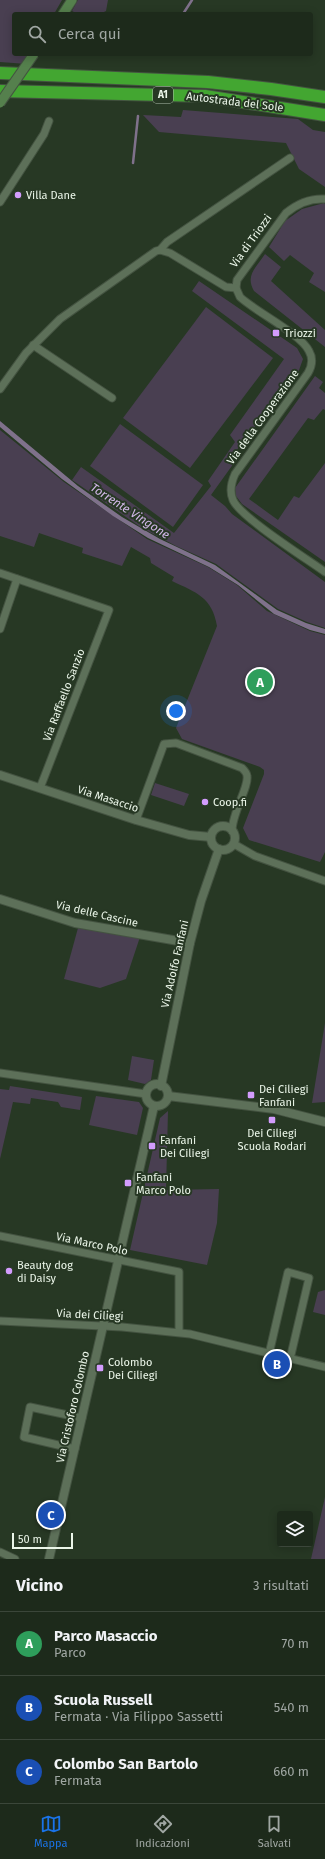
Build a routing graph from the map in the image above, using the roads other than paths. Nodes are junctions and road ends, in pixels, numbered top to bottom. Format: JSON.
{"nodes":[{"id":1,"x":72,"y":0,"type":"edge"},
{"id":2,"x":64,"y":12,"type":"edge"},
{"id":3,"x":33,"y":56,"type":"edge"},
{"id":4,"x":0,"y":73,"type":"edge"},
{"id":5,"x":0,"y":91,"type":"edge"},
{"id":6,"x":325,"y":97,"type":"edge"},
{"id":7,"x":0,"y":103,"type":"edge"},
{"id":8,"x":325,"y":115,"type":"edge"},
{"id":9,"x":49,"y":121,"type":"dead end"},
{"id":10,"x":290,"y":158,"type":"dead end"},
{"id":11,"x":325,"y":199,"type":"edge"},
{"id":12,"x":0,"y":202,"type":"edge"},
{"id":13,"x":160,"y":250,"type":"junction"},
{"id":14,"x":236,"y":288,"type":"junction"},
{"id":15,"x":33,"y":345,"type":"junction"},
{"id":16,"x":0,"y":389,"type":"edge"},
{"id":17,"x":112,"y":398,"type":"dead end"},
{"id":18,"x":325,"y":572,"type":"edge"},
{"id":19,"x":0,"y":573,"type":"edge"},
{"id":20,"x":18,"y":579,"type":"junction"},
{"id":21,"x":0,"y":629,"type":"edge"},
{"id":22,"x":0,"y":775,"type":"edge"},
{"id":23,"x":40,"y":788,"type":"junction"},
{"id":24,"x":136,"y":820,"type":"junction"},
{"id":25,"x":232,"y":831,"type":"junction"},
{"id":26,"x":211,"y":837,"type":"junction"},
{"id":27,"x":234,"y":844,"type":"junction"},
{"id":28,"x":219,"y":849,"type":"junction"},
{"id":29,"x":325,"y":881,"type":"edge"},
{"id":30,"x":0,"y":899,"type":"edge"},
{"id":31,"x":190,"y":943,"type":"junction"},
{"id":32,"x":0,"y":1073,"type":"edge"},
{"id":33,"x":161,"y":1086,"type":"junction"},
{"id":34,"x":146,"y":1094,"type":"junction"},
{"id":35,"x":168,"y":1096,"type":"junction"},
{"id":36,"x":154,"y":1106,"type":"junction"},
{"id":37,"x":325,"y":1122,"type":"edge"},
{"id":38,"x":0,"y":1236,"type":"edge"},
{"id":39,"x":118,"y":1260,"type":"junction"},
{"id":40,"x":0,"y":1321,"type":"edge"},
{"id":41,"x":103,"y":1326,"type":"junction"},
{"id":42,"x":179,"y":1332,"type":"junction"},
{"id":43,"x":268,"y":1354,"type":"junction"},
{"id":44,"x":290,"y":1359,"type":"junction"},
{"id":45,"x":325,"y":1367,"type":"edge"},
{"id":46,"x":82,"y":1418,"type":"junction"},
{"id":47,"x":75,"y":1448,"type":"junction"},
{"id":48,"x":0,"y":1552,"type":"edge"},
{"id":49,"x":15,"y":1559,"type":"edge"},
{"id":50,"x":49,"y":1559,"type":"edge"}],
"edges":[{"from":1,"to":2,"type":"main road"},
{"from":3,"to":7,"type":"main road","bridge":true},
{"from":4,"to":6,"type":"highway","name":"Autostrada del Sole","number":"A1"},
{"from":5,"to":8,"type":"highway","name":"Autostrada del Sole","number":"A1"},
{"from":9,"to":12,"type":"street"},
{"from":10,"to":13,"type":"street"},
{"from":11,"to":14,"type":"street","name":"Via di Triozzi"},
{"from":13,"to":14,"type":"street"},
{"from":13,"to":15,"type":"street"},
{"from":14,"to":18,"type":"street","name":"Via della Cooperazione"},
{"from":15,"to":16,"type":"street"},
{"from":15,"to":17,"type":"street"},
{"from":19,"to":20,"type":"street"},
{"from":20,"to":21,"type":"street"},
{"from":20,"to":23,"type":"street","name":"Via Raffaello Sanzio"},
{"from":22,"to":23,"type":"street","name":"Via Masaccio"},
{"from":23,"to":24,"type":"street","name":"Via Masaccio"},
{"from":24,"to":25,"type":"street"},
{"from":24,"to":26,"type":"street","name":"Via Masaccio"},
{"from":25,"to":26,"type":"street"},
{"from":25,"to":27,"type":"street"},
{"from":26,"to":28,"type":"street"},
{"from":27,"to":28,"type":"street"},
{"from":27,"to":29,"type":"street"},
{"from":28,"to":31,"type":"street","name":"Via Adolfo Fanfani"},
{"from":30,"to":31,"type":"street","name":"Via delle Cascine"},
{"from":31,"to":33,"type":"street","name":"Via Adolfo Fanfani"},
{"from":32,"to":34,"type":"street"},
{"from":33,"to":34,"type":"street"},
{"from":33,"to":35,"type":"street"},
{"from":34,"to":36,"type":"street"},
{"from":35,"to":36,"type":"street"},
{"from":35,"to":37,"type":"street"},
{"from":36,"to":39,"type":"street"},
{"from":38,"to":39,"type":"street","name":"Via Marco Polo"},
{"from":39,"to":41,"type":"street","name":"Via Cristoforo Colombo"},
{"from":39,"to":42,"type":"street","name":"Via Marco Polo"},
{"from":40,"to":41,"type":"street","name":"Via dei Ciliegi"},
{"from":41,"to":42,"type":"street","name":"Via dei Ciliegi"},
{"from":41,"to":46,"type":"street","name":"Via Cristoforo Colombo"},
{"from":42,"to":43,"type":"street","name":"Via dei Ciliegi"},
{"from":43,"to":44,"type":"street","name":"Via dei Ciliegi"},
{"from":43,"to":44,"type":"street"},
{"from":44,"to":45,"type":"street","name":"Via dei Ciliegi"},
{"from":46,"to":47,"type":"street","name":"Via Cristoforo Colombo"},
{"from":46,"to":47,"type":"street"},
{"from":47,"to":50,"type":"street","name":"Via Cristoforo Colombo"},
{"from":48,"to":49,"type":"street"}]}
